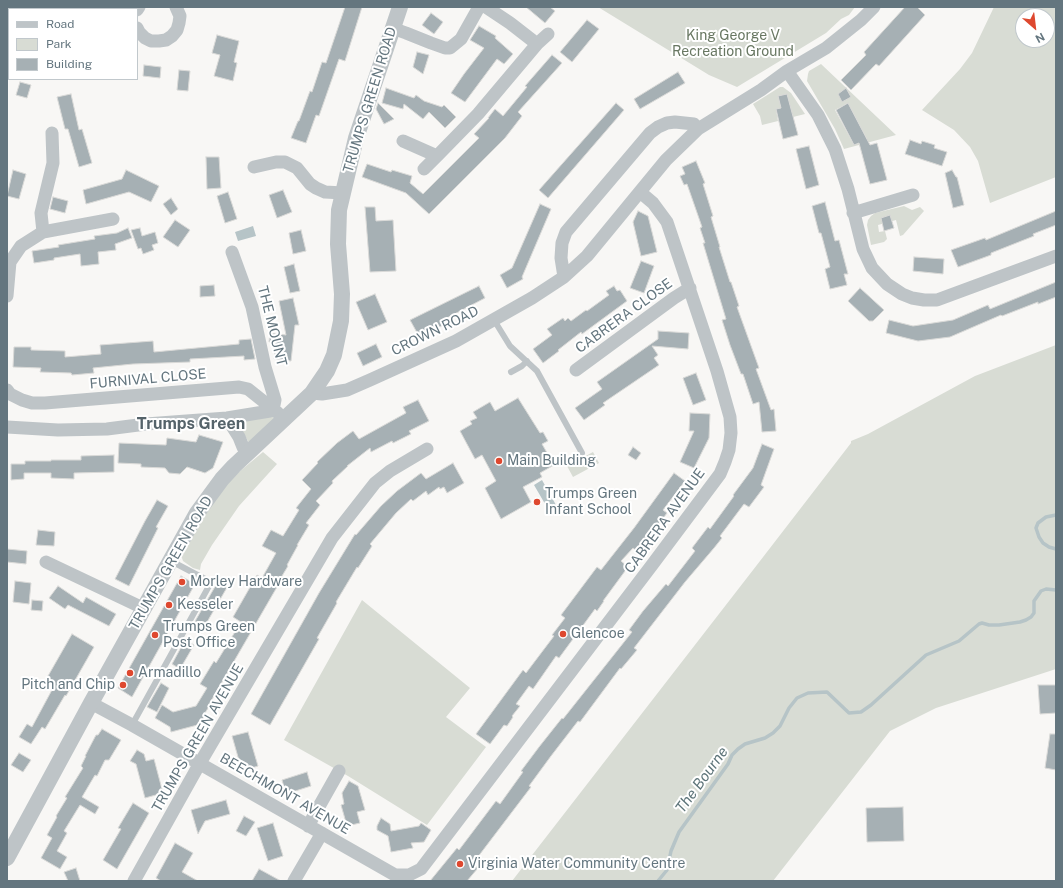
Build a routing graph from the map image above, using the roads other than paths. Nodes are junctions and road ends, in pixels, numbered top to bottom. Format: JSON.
{"nodes":[{"id":1,"x":176,"y":7,"type":"edge"},
{"id":2,"x":400,"y":7,"type":"edge"},
{"id":3,"x":479,"y":7,"type":"edge"},
{"id":4,"x":486,"y":7,"type":"edge"},
{"id":5,"x":874,"y":7,"type":"edge"},
{"id":6,"x":392,"y":28,"type":"junction"},
{"id":7,"x":138,"y":30,"type":"edge"},
{"id":8,"x":548,"y":34,"type":"dead end"},
{"id":9,"x":537,"y":44,"type":"junction"},
{"id":10,"x":787,"y":70,"type":"junction"},
{"id":11,"x":698,"y":129,"type":"junction"},
{"id":12,"x":52,"y":133,"type":"dead end"},
{"id":13,"x":403,"y":141,"type":"dead end"},
{"id":14,"x":437,"y":156,"type":"junction"},
{"id":15,"x":254,"y":167,"type":"dead end"},
{"id":16,"x":424,"y":169,"type":"dead end"},
{"id":17,"x":640,"y":192,"type":"junction"},
{"id":18,"x":343,"y":193,"type":"junction"},
{"id":19,"x":914,"y":195,"type":"dead end"},
{"id":20,"x":854,"y":212,"type":"junction"},
{"id":21,"x":113,"y":219,"type":"dead end"},
{"id":22,"x":43,"y":232,"type":"junction"},
{"id":23,"x":232,"y":252,"type":"dead end"},
{"id":24,"x":1056,"y":256,"type":"edge"},
{"id":25,"x":564,"y":277,"type":"junction"},
{"id":26,"x":690,"y":288,"type":"junction"},
{"id":27,"x":7,"y":296,"type":"edge"},
{"id":28,"x":494,"y":320,"type":"junction"},
{"id":29,"x":527,"y":361,"type":"junction"},
{"id":30,"x":576,"y":370,"type":"dead end"},
{"id":31,"x":511,"y":372,"type":"dead end"},
{"id":32,"x":7,"y":390,"type":"edge"},
{"id":33,"x":312,"y":393,"type":"junction"},
{"id":34,"x":272,"y":409,"type":"junction"},
{"id":35,"x":227,"y":418,"type":"junction"},
{"id":36,"x":286,"y":418,"type":"junction"},
{"id":37,"x":7,"y":427,"type":"edge"},
{"id":38,"x":427,"y":449,"type":"dead end"},
{"id":39,"x":248,"y":453,"type":"junction"},
{"id":40,"x":582,"y":453,"type":"dead end"},
{"id":41,"x":170,"y":561,"type":"junction"},
{"id":42,"x":46,"y":562,"type":"dead end"},
{"id":43,"x":143,"y":608,"type":"junction"},
{"id":44,"x":91,"y":703,"type":"junction"},
{"id":45,"x":132,"y":725,"type":"junction"},
{"id":46,"x":200,"y":763,"type":"junction"},
{"id":47,"x":339,"y":771,"type":"dead end"},
{"id":48,"x":308,"y":826,"type":"junction"},
{"id":49,"x":452,"y":830,"type":"joint"},
{"id":50,"x":322,"y":833,"type":"junction"},
{"id":51,"x":7,"y":858,"type":"edge"},
{"id":52,"x":134,"y":881,"type":"edge"},
{"id":53,"x":294,"y":881,"type":"edge"}],
"edges":[{"from":1,"to":7,"type":"street"},
{"from":2,"to":6,"type":"street","name":"TRUMPS GREEN ROAD"},
{"from":3,"to":6,"type":"street"},
{"from":4,"to":9,"type":"street"},
{"from":5,"to":10,"type":"street","name":"CROWN ROAD"},
{"from":6,"to":18,"type":"street","name":"TRUMPS GREEN ROAD"},
{"from":8,"to":9,"type":"street"},
{"from":9,"to":14,"type":"street"},
{"from":10,"to":11,"type":"street","name":"CROWN ROAD"},
{"from":10,"to":20,"type":"street"},
{"from":11,"to":17,"type":"street","name":"CROWN ROAD"},
{"from":11,"to":25,"type":"street"},
{"from":12,"to":22,"type":"street"},
{"from":13,"to":14,"type":"street"},
{"from":14,"to":16,"type":"street"},
{"from":15,"to":18,"type":"street"},
{"from":17,"to":25,"type":"street","name":"CROWN ROAD"},
{"from":17,"to":26,"type":"street","name":"CABRERA AVENUE"},
{"from":18,"to":33,"type":"street","name":"TRUMPS GREEN ROAD"},
{"from":19,"to":20,"type":"street"},
{"from":20,"to":24,"type":"street"},
{"from":21,"to":22,"type":"street"},
{"from":22,"to":27,"type":"street"},
{"from":23,"to":34,"type":"street","name":"THE MOUNT"},
{"from":25,"to":28,"type":"street","name":"CROWN ROAD"},
{"from":26,"to":30,"type":"street","name":"CABRERA CLOSE"},
{"from":26,"to":49,"type":"street","name":"CABRERA AVENUE"},
{"from":28,"to":29,"type":"lane"},
{"from":28,"to":33,"type":"street","name":"CROWN ROAD"},
{"from":29,"to":31,"type":"lane"},
{"from":29,"to":40,"type":"lane"},
{"from":32,"to":34,"type":"street","name":"FURNIVAL CLOSE"},
{"from":33,"to":36,"type":"street","name":"TRUMPS GREEN ROAD"},
{"from":34,"to":35,"type":"street"},
{"from":34,"to":36,"type":"street","name":"FURNIVAL CLOSE"},
{"from":35,"to":37,"type":"street"},
{"from":35,"to":39,"type":"street"},
{"from":36,"to":39,"type":"street","name":"TRUMPS GREEN ROAD"},
{"from":38,"to":46,"type":"street","name":"TRUMPS GREEN AVENUE"},
{"from":39,"to":41,"type":"street","name":"TRUMPS GREEN ROAD"},
{"from":41,"to":43,"type":"street","name":"TRUMPS GREEN ROAD"},
{"from":41,"to":45,"type":"lane"},
{"from":42,"to":43,"type":"street"},
{"from":43,"to":44,"type":"street","name":"TRUMPS GREEN ROAD"},
{"from":44,"to":45,"type":"street","name":"BEECHMONT AVENUE"},
{"from":44,"to":51,"type":"street","name":"TRUMPS GREEN ROAD"},
{"from":45,"to":46,"type":"street","name":"BEECHMONT AVENUE"},
{"from":46,"to":48,"type":"street","name":"BEECHMONT AVENUE"},
{"from":46,"to":52,"type":"street","name":"TRUMPS GREEN AVENUE"},
{"from":47,"to":48,"type":"street"},
{"from":48,"to":50,"type":"street","name":"BEECHMONT AVENUE"},
{"from":49,"to":50,"type":"street","name":"BEECHMONT AVENUE"},
{"from":50,"to":53,"type":"street"}]}
